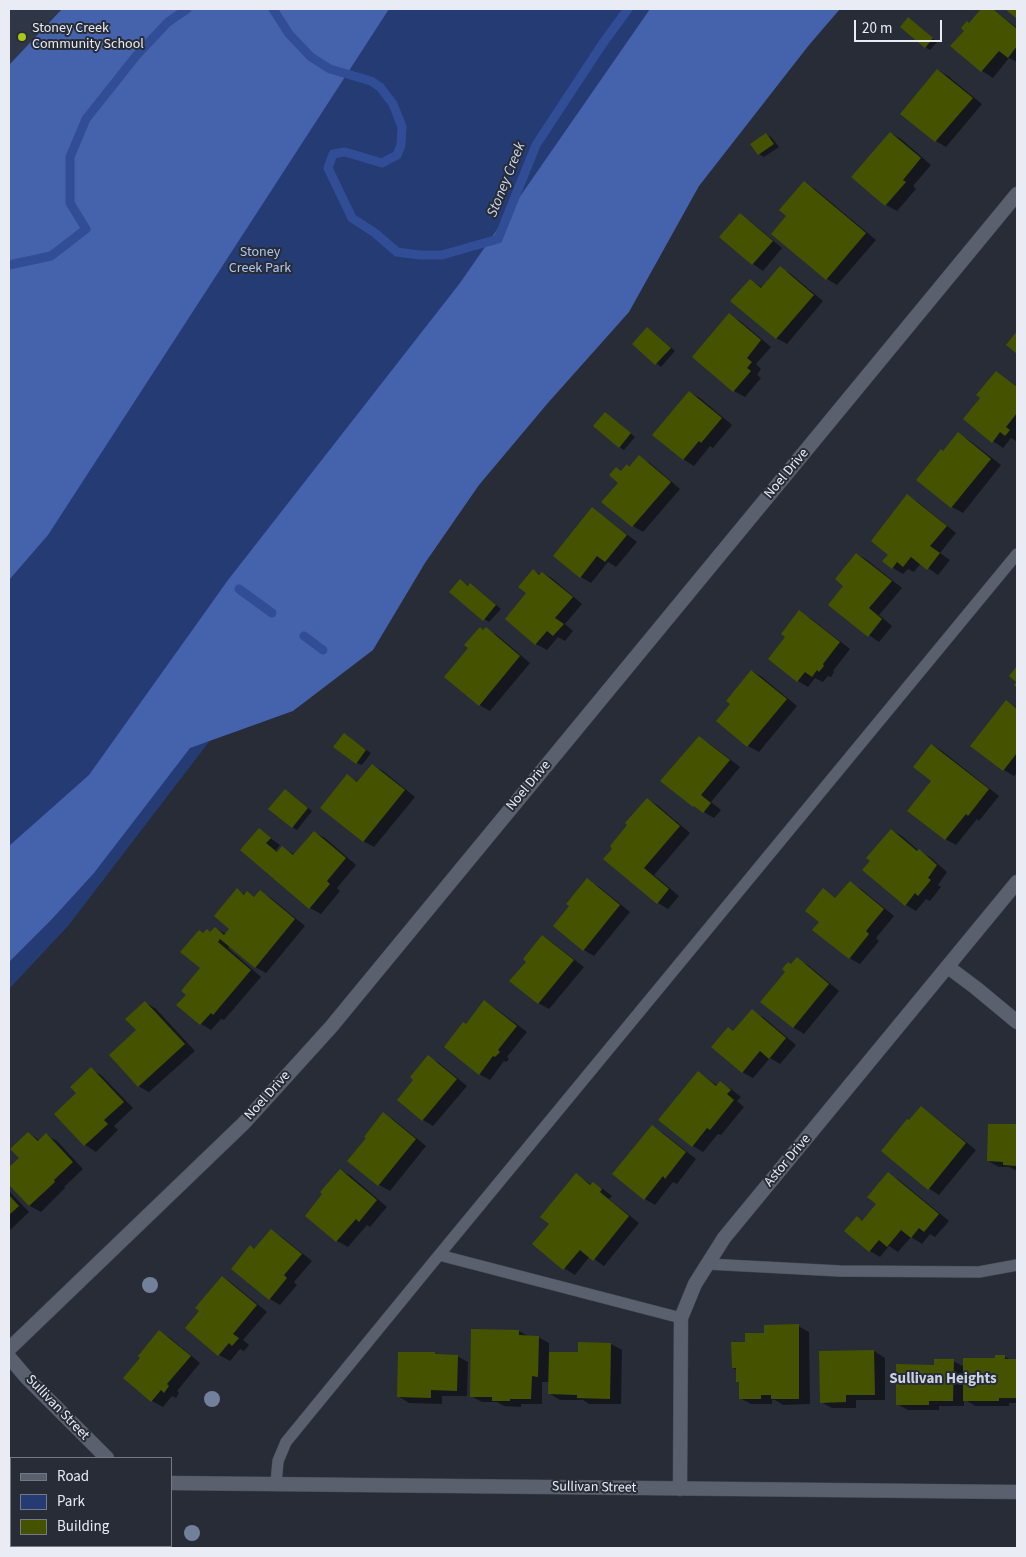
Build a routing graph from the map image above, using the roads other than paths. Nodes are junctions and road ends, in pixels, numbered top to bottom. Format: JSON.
{"nodes":[{"id":1,"x":1017,"y":194,"type":"edge"},
{"id":2,"x":1017,"y":554,"type":"edge"},
{"id":3,"x":1017,"y":882,"type":"edge"},
{"id":4,"x":948,"y":967,"type":"junction"},
{"id":5,"x":1017,"y":1022,"type":"edge"},
{"id":6,"x":439,"y":1255,"type":"junction"},
{"id":7,"x":707,"y":1264,"type":"junction"},
{"id":8,"x":1017,"y":1265,"type":"edge"},
{"id":9,"x":682,"y":1318,"type":"junction"},
{"id":10,"x":9,"y":1348,"type":"edge"},
{"id":11,"x":9,"y":1357,"type":"edge"},
{"id":12,"x":106,"y":1457,"type":"edge"},
{"id":13,"x":172,"y":1483,"type":"edge"},
{"id":14,"x":276,"y":1483,"type":"junction"},
{"id":15,"x":680,"y":1489,"type":"junction"},
{"id":16,"x":1017,"y":1492,"type":"edge"}],
"edges":[{"from":1,"to":10,"type":"street","name":"Noel Drive"},
{"from":2,"to":6,"type":"lane"},
{"from":3,"to":4,"type":"street","name":"Astor Drive"},
{"from":4,"to":5,"type":"street"},
{"from":4,"to":7,"type":"street","name":"Astor Drive"},
{"from":6,"to":9,"type":"lane"},
{"from":6,"to":14,"type":"lane"},
{"from":7,"to":8,"type":"lane"},
{"from":7,"to":9,"type":"street","name":"Astor Drive"},
{"from":9,"to":15,"type":"street","name":"Astor Drive"},
{"from":11,"to":12,"type":"street","name":"Sullivan Street"},
{"from":13,"to":14,"type":"street","name":"Sullivan Street"},
{"from":14,"to":15,"type":"street","name":"Sullivan Street"},
{"from":15,"to":16,"type":"street","name":"Sullivan Street"}]}
